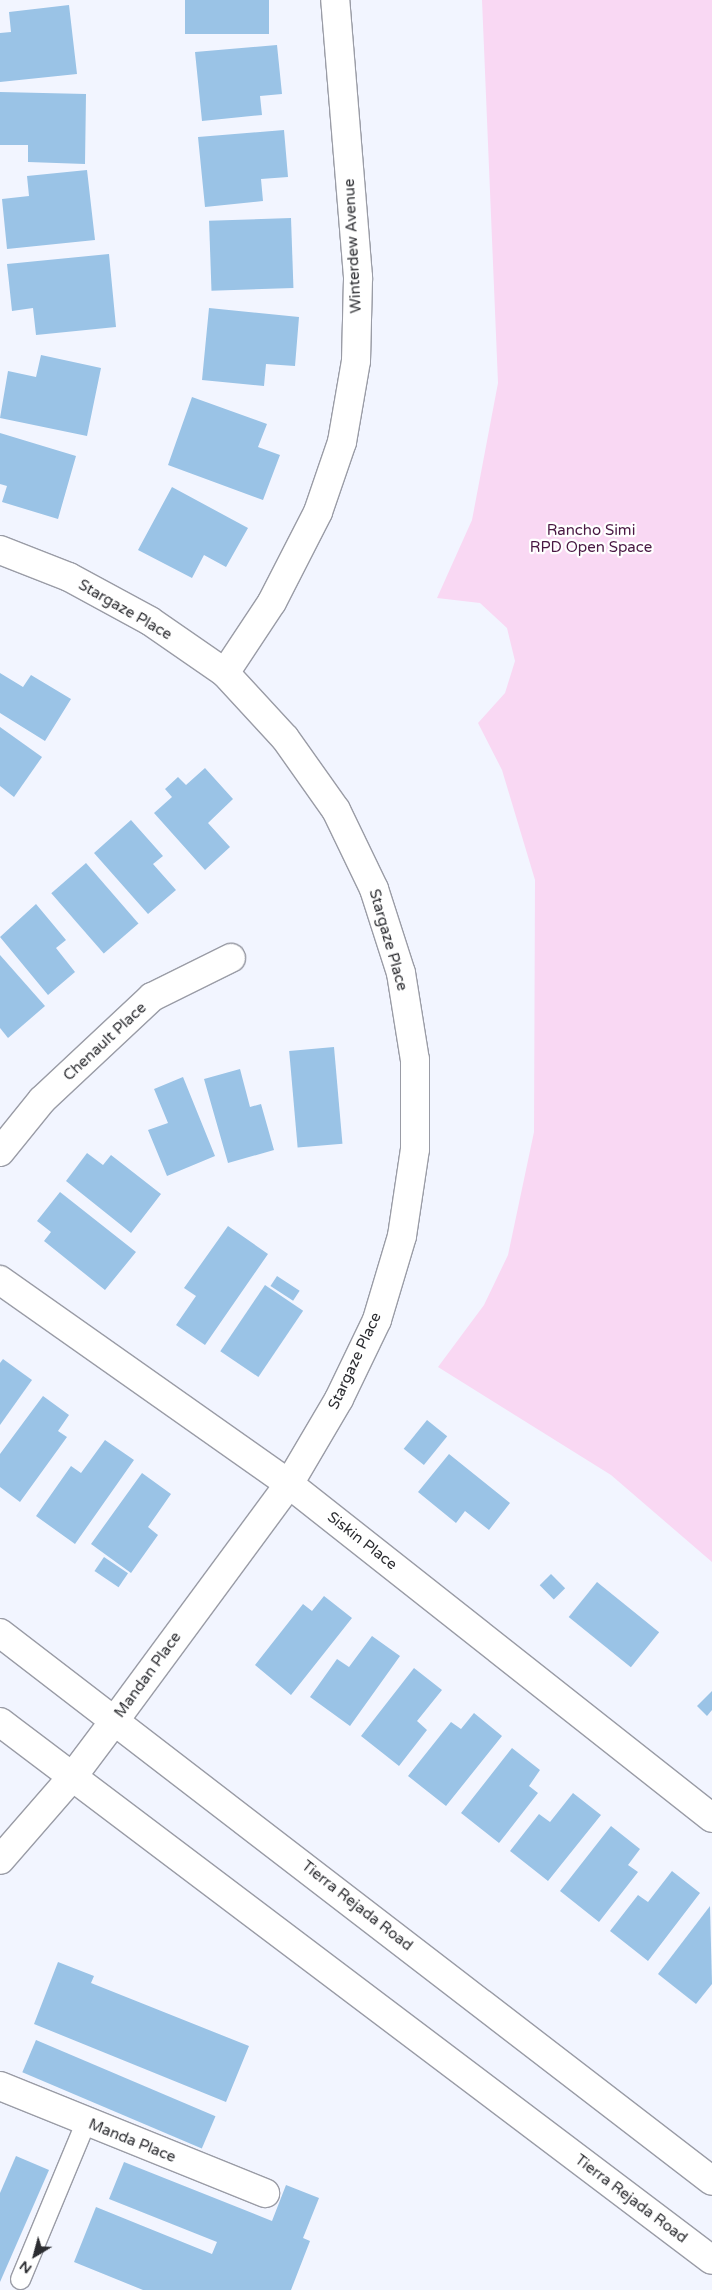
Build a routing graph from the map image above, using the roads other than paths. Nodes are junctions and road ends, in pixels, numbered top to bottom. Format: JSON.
{"nodes":[{"id":1,"x":335,"y":0,"type":"edge"},
{"id":2,"x":0,"y":550,"type":"edge"},
{"id":3,"x":225,"y":673,"type":"junction"},
{"id":4,"x":231,"y":958,"type":"dead end"},
{"id":5,"x":0,"y":1152,"type":"edge"},
{"id":6,"x":0,"y":1280,"type":"edge"},
{"id":7,"x":289,"y":1484,"type":"junction"},
{"id":8,"x":0,"y":1633,"type":"edge"},
{"id":9,"x":115,"y":1720,"type":"junction"},
{"id":10,"x":0,"y":1722,"type":"edge"},
{"id":11,"x":73,"y":1776,"type":"junction"},
{"id":12,"x":712,"y":1818,"type":"edge"},
{"id":13,"x":0,"y":1860,"type":"edge"},
{"id":14,"x":0,"y":2086,"type":"edge"},
{"id":15,"x":85,"y":2123,"type":"junction"},
{"id":16,"x":712,"y":2181,"type":"edge"},
{"id":17,"x":265,"y":2193,"type":"dead end"},
{"id":18,"x":712,"y":2260,"type":"edge"},
{"id":19,"x":20,"y":2279,"type":"dead end"}],
"edges":[{"from":1,"to":3,"type":"street","name":"Winterdew Avenue"},
{"from":2,"to":3,"type":"street","name":"Stargaze Place"},
{"from":3,"to":7,"type":"street","name":"Stargaze Place"},
{"from":4,"to":5,"type":"street","name":"Chenault Place"},
{"from":6,"to":7,"type":"street","name":"Siskin Place"},
{"from":7,"to":9,"type":"street","name":"Mandan Place"},
{"from":7,"to":12,"type":"street","name":"Siskin Place"},
{"from":8,"to":9,"type":"street","name":"Tierra Rejada Road"},
{"from":9,"to":11,"type":"street","name":"Mandan Place"},
{"from":9,"to":16,"type":"street","name":"Tierra Rejada Road"},
{"from":10,"to":11,"type":"street","name":"Tierra Rejada Road"},
{"from":11,"to":13,"type":"street","name":"Mandan Place"},
{"from":11,"to":18,"type":"street","name":"Tierra Rejada Road"},
{"from":14,"to":15,"type":"street","name":"Manda Place"},
{"from":15,"to":17,"type":"street","name":"Manda Place"},
{"from":15,"to":19,"type":"lane"}]}
